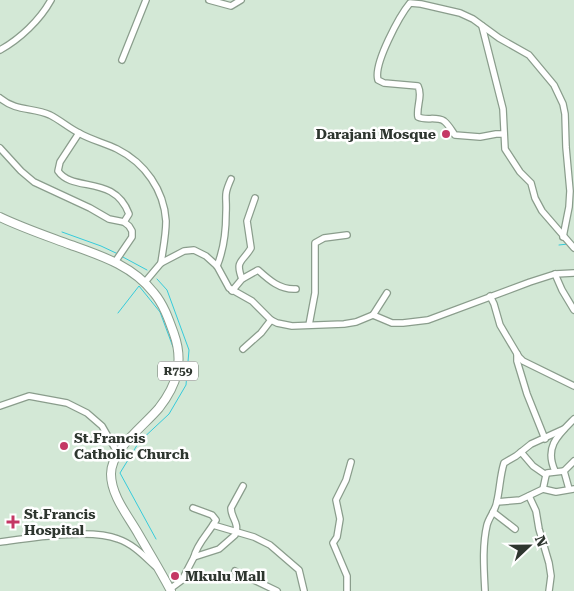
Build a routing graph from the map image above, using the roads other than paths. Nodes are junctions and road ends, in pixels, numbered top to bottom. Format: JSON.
{"nodes":[{"id":1,"x":51,"y":0,"type":"edge"},
{"id":2,"x":146,"y":0,"type":"edge"},
{"id":3,"x":209,"y":0,"type":"edge"},
{"id":4,"x":242,"y":0,"type":"edge"},
{"id":5,"x":409,"y":2,"type":"edge"},
{"id":6,"x":482,"y":26,"type":"junction"},
{"id":7,"x":0,"y":50,"type":"edge"},
{"id":8,"x":122,"y":60,"type":"dead end"},
{"id":9,"x":0,"y":98,"type":"edge"},
{"id":10,"x":79,"y":133,"type":"junction"},
{"id":11,"x":504,"y":134,"type":"junction"},
{"id":12,"x":0,"y":148,"type":"edge"},
{"id":13,"x":231,"y":179,"type":"dead end"},
{"id":14,"x":255,"y":198,"type":"dead end"},
{"id":15,"x":0,"y":217,"type":"edge"},
{"id":16,"x":124,"y":222,"type":"junction"},
{"id":17,"x":347,"y":236,"type":"dead end"},
{"id":18,"x":563,"y":237,"type":"junction"},
{"id":19,"x":574,"y":248,"type":"edge"},
{"id":20,"x":115,"y":262,"type":"junction"},
{"id":21,"x":161,"y":263,"type":"junction"},
{"id":22,"x":217,"y":266,"type":"junction"},
{"id":23,"x":574,"y":273,"type":"edge"},
{"id":24,"x":555,"y":274,"type":"junction"},
{"id":25,"x":242,"y":279,"type":"junction"},
{"id":26,"x":145,"y":282,"type":"junction"},
{"id":27,"x":296,"y":289,"type":"dead end"},
{"id":28,"x":232,"y":291,"type":"junction"},
{"id":29,"x":387,"y":293,"type":"dead end"},
{"id":30,"x":490,"y":296,"type":"junction"},
{"id":31,"x":574,"y":310,"type":"edge"},
{"id":32,"x":373,"y":315,"type":"junction"},
{"id":33,"x":271,"y":320,"type":"junction"},
{"id":34,"x":309,"y":325,"type":"junction"},
{"id":35,"x":243,"y":349,"type":"dead end"},
{"id":36,"x":517,"y":354,"type":"junction"},
{"id":37,"x":574,"y":386,"type":"edge"},
{"id":38,"x":0,"y":406,"type":"edge"},
{"id":39,"x":574,"y":419,"type":"edge"},
{"id":40,"x":564,"y":429,"type":"junction"},
{"id":41,"x":545,"y":438,"type":"junction"},
{"id":42,"x":118,"y":452,"type":"junction"},
{"id":43,"x":521,"y":452,"type":"junction"},
{"id":44,"x":574,"y":461,"type":"edge"},
{"id":45,"x":351,"y":462,"type":"dead end"},
{"id":46,"x":555,"y":471,"type":"junction"},
{"id":47,"x":564,"y":471,"type":"junction"},
{"id":48,"x":546,"y":475,"type":"junction"},
{"id":49,"x":243,"y":486,"type":"dead end"},
{"id":50,"x":543,"y":488,"type":"junction"},
{"id":51,"x":572,"y":489,"type":"edge"},
{"id":52,"x":528,"y":496,"type":"junction"},
{"id":53,"x":497,"y":502,"type":"junction"},
{"id":54,"x":194,"y":508,"type":"dead end"},
{"id":55,"x":493,"y":512,"type":"junction"},
{"id":56,"x":213,"y":526,"type":"junction"},
{"id":57,"x":516,"y":529,"type":"dead end"},
{"id":58,"x":236,"y":532,"type":"junction"},
{"id":59,"x":0,"y":542,"type":"edge"},
{"id":60,"x":194,"y":557,"type":"junction"},
{"id":61,"x":160,"y":571,"type":"junction"},
{"id":62,"x":235,"y":571,"type":"dead end"},
{"id":63,"x":171,"y":590,"type":"edge"},
{"id":64,"x":277,"y":591,"type":"edge"},
{"id":65,"x":304,"y":591,"type":"edge"},
{"id":66,"x":347,"y":591,"type":"edge"},
{"id":67,"x":485,"y":591,"type":"edge"},
{"id":68,"x":549,"y":591,"type":"edge"}],
"edges":[{"from":1,"to":7,"type":"street"},
{"from":2,"to":8,"type":"street"},
{"from":3,"to":4,"type":"street"},
{"from":5,"to":6,"type":"street"},
{"from":5,"to":11,"type":"street"},
{"from":6,"to":11,"type":"street"},
{"from":6,"to":18,"type":"street"},
{"from":9,"to":10,"type":"street"},
{"from":10,"to":16,"type":"street"},
{"from":10,"to":21,"type":"street"},
{"from":11,"to":18,"type":"street"},
{"from":12,"to":16,"type":"street"},
{"from":13,"to":22,"type":"street"},
{"from":14,"to":25,"type":"street"},
{"from":15,"to":20,"type":"main road","number":"R759"},
{"from":16,"to":20,"type":"street"},
{"from":17,"to":34,"type":"street"},
{"from":18,"to":19,"type":"street"},
{"from":20,"to":26,"type":"main road","number":"R759"},
{"from":21,"to":22,"type":"street"},
{"from":21,"to":26,"type":"street"},
{"from":22,"to":28,"type":"street"},
{"from":23,"to":24,"type":"street"},
{"from":24,"to":30,"type":"street"},
{"from":24,"to":31,"type":"street"},
{"from":25,"to":27,"type":"street"},
{"from":25,"to":28,"type":"street"},
{"from":26,"to":42,"type":"main road","number":"R759"},
{"from":28,"to":33,"type":"street"},
{"from":29,"to":32,"type":"street"},
{"from":30,"to":32,"type":"street"},
{"from":30,"to":36,"type":"street"},
{"from":32,"to":34,"type":"street"},
{"from":33,"to":34,"type":"street"},
{"from":33,"to":35,"type":"street"},
{"from":36,"to":37,"type":"street"},
{"from":36,"to":41,"type":"street"},
{"from":38,"to":42,"type":"street"},
{"from":39,"to":40,"type":"street"},
{"from":40,"to":41,"type":"street"},
{"from":40,"to":46,"type":"street"},
{"from":41,"to":43,"type":"street"},
{"from":42,"to":61,"type":"main road","number":"R759"},
{"from":43,"to":48,"type":"street"},
{"from":43,"to":53,"type":"street"},
{"from":44,"to":47,"type":"street"},
{"from":45,"to":66,"type":"street"},
{"from":46,"to":47,"type":"street"},
{"from":46,"to":48,"type":"street"},
{"from":47,"to":51,"type":"street"},
{"from":48,"to":50,"type":"street"},
{"from":49,"to":58,"type":"street"},
{"from":50,"to":51,"type":"street"},
{"from":50,"to":52,"type":"street"},
{"from":52,"to":53,"type":"street"},
{"from":52,"to":68,"type":"street"},
{"from":53,"to":55,"type":"street"},
{"from":54,"to":56,"type":"street"},
{"from":55,"to":57,"type":"street"},
{"from":55,"to":67,"type":"street"},
{"from":56,"to":58,"type":"street"},
{"from":56,"to":60,"type":"street"},
{"from":58,"to":60,"type":"street"},
{"from":58,"to":65,"type":"street"},
{"from":59,"to":61,"type":"street"},
{"from":60,"to":63,"type":"street"},
{"from":61,"to":63,"type":"main road","number":"R759"},
{"from":62,"to":64,"type":"street"}]}
